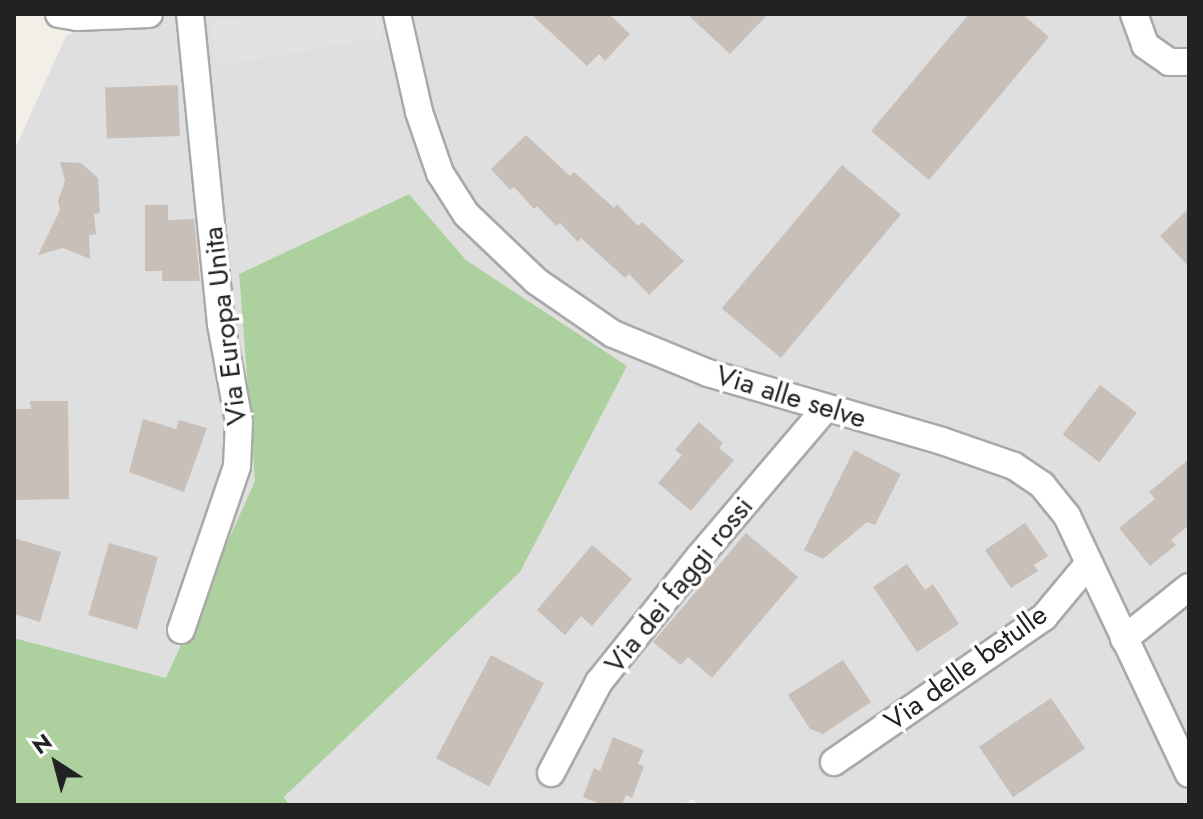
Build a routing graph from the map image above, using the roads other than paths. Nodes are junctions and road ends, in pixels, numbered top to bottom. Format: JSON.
{"nodes":[{"id":1,"x":59,"y":14,"type":"edge"},
{"id":2,"x":149,"y":14,"type":"edge"},
{"id":3,"x":190,"y":14,"type":"edge"},
{"id":4,"x":397,"y":14,"type":"edge"},
{"id":5,"x":1134,"y":14,"type":"edge"},
{"id":6,"x":1189,"y":62,"type":"edge"},
{"id":7,"x":825,"y":409,"type":"junction"},
{"id":8,"x":1089,"y":563,"type":"junction"},
{"id":9,"x":1189,"y":587,"type":"edge"},
{"id":10,"x":181,"y":630,"type":"dead end"},
{"id":11,"x":1124,"y":639,"type":"junction"},
{"id":12,"x":834,"y":762,"type":"dead end"},
{"id":13,"x":551,"y":773,"type":"dead end"},
{"id":14,"x":1189,"y":774,"type":"edge"}],
"edges":[{"from":1,"to":2,"type":"street"},
{"from":3,"to":10,"type":"street","name":"Via Europa Unita"},
{"from":4,"to":7,"type":"street","name":"Via alle selve"},
{"from":5,"to":6,"type":"street"},
{"from":7,"to":8,"type":"street","name":"Via alle selve"},
{"from":7,"to":13,"type":"street","name":"Via dei faggi rossi"},
{"from":8,"to":11,"type":"street","name":"Via alle selve"},
{"from":8,"to":12,"type":"street","name":"Via delle betulle"},
{"from":9,"to":11,"type":"street"},
{"from":11,"to":14,"type":"street","name":"Via alle selve"}]}
